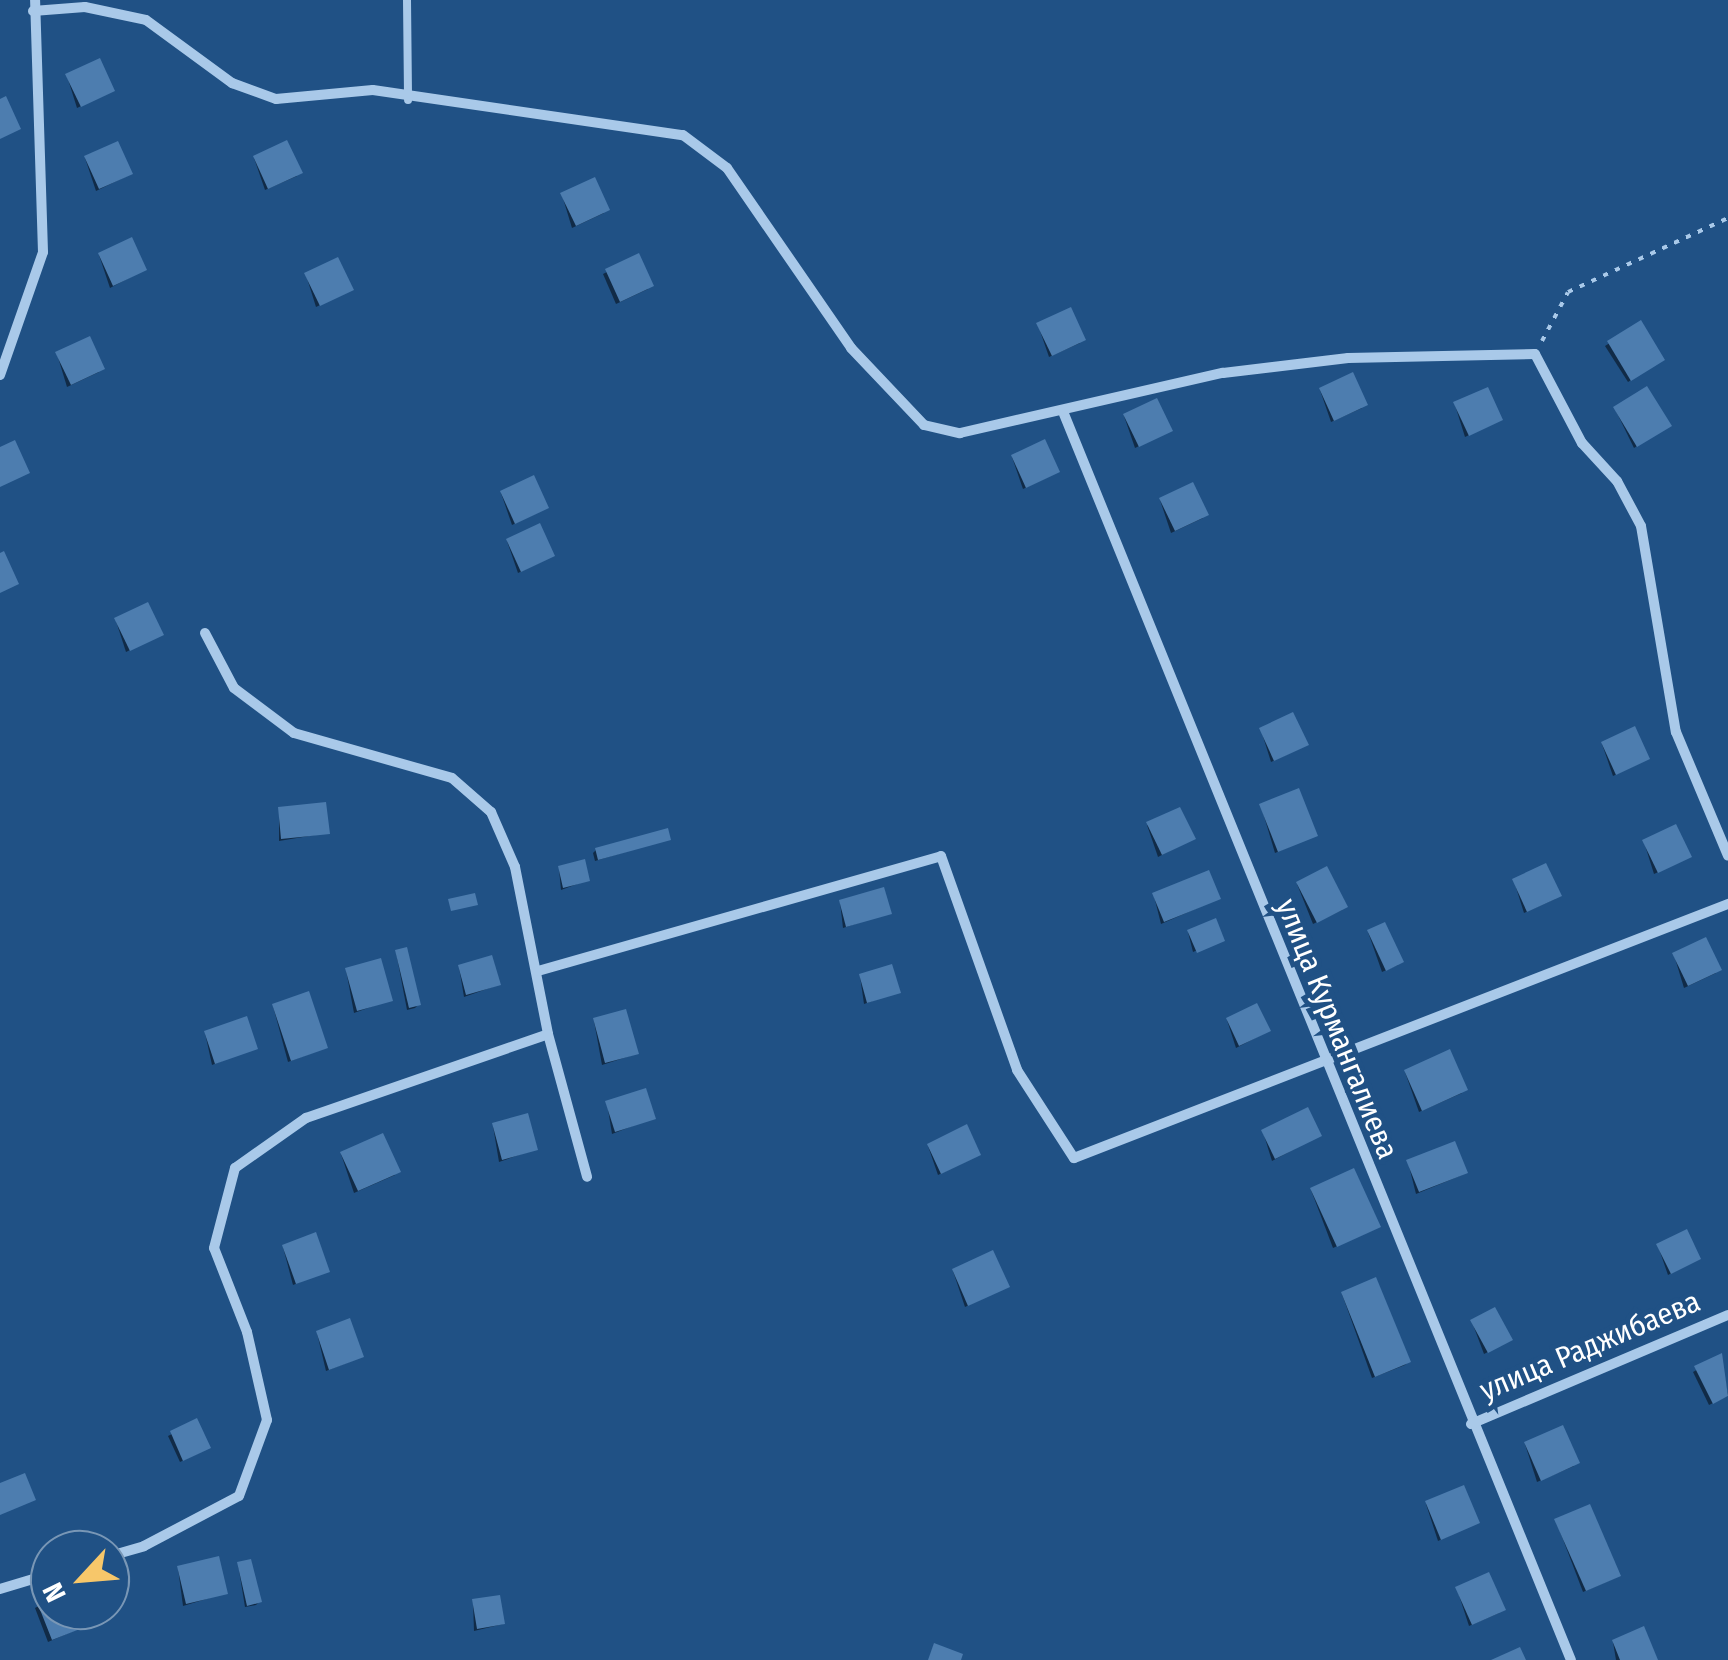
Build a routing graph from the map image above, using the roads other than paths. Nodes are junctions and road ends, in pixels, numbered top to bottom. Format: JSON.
{"nodes":[{"id":1,"x":407,"y":0,"type":"edge"},
{"id":2,"x":34,"y":5,"type":"edge"},
{"id":3,"x":408,"y":100,"type":"junction"},
{"id":4,"x":0,"y":374,"type":"edge"},
{"id":5,"x":1064,"y":414,"type":"junction"},
{"id":6,"x":205,"y":633,"type":"dead end"},
{"id":7,"x":1728,"y":856,"type":"edge"},
{"id":8,"x":1728,"y":904,"type":"edge"},
{"id":9,"x":538,"y":971,"type":"junction"},
{"id":10,"x":548,"y":1034,"type":"junction"},
{"id":11,"x":1323,"y":1062,"type":"junction"},
{"id":12,"x":588,"y":1178,"type":"dead end"},
{"id":13,"x":1728,"y":1315,"type":"edge"},
{"id":14,"x":1472,"y":1424,"type":"junction"},
{"id":15,"x":130,"y":1550,"type":"edge"},
{"id":16,"x":30,"y":1580,"type":"edge"},
{"id":17,"x":0,"y":1589,"type":"edge"},
{"id":18,"x":1571,"y":1660,"type":"edge"}],
"edges":[{"from":1,"to":3,"type":"lane"},
{"from":2,"to":3,"type":"street"},
{"from":2,"to":4,"type":"street"},
{"from":3,"to":5,"type":"street"},
{"from":5,"to":7,"type":"street"},
{"from":5,"to":11,"type":"street","name":"улица Курмангалиева"},
{"from":6,"to":9,"type":"street"},
{"from":8,"to":11,"type":"street"},
{"from":9,"to":10,"type":"street"},
{"from":9,"to":11,"type":"street"},
{"from":10,"to":12,"type":"street"},
{"from":10,"to":15,"type":"street"},
{"from":11,"to":14,"type":"street","name":"улица Курмангалиева"},
{"from":13,"to":14,"type":"street","name":"улица Раджибаева"},
{"from":14,"to":18,"type":"street","name":"улица Курмангалиева"},
{"from":16,"to":17,"type":"street"}]}
